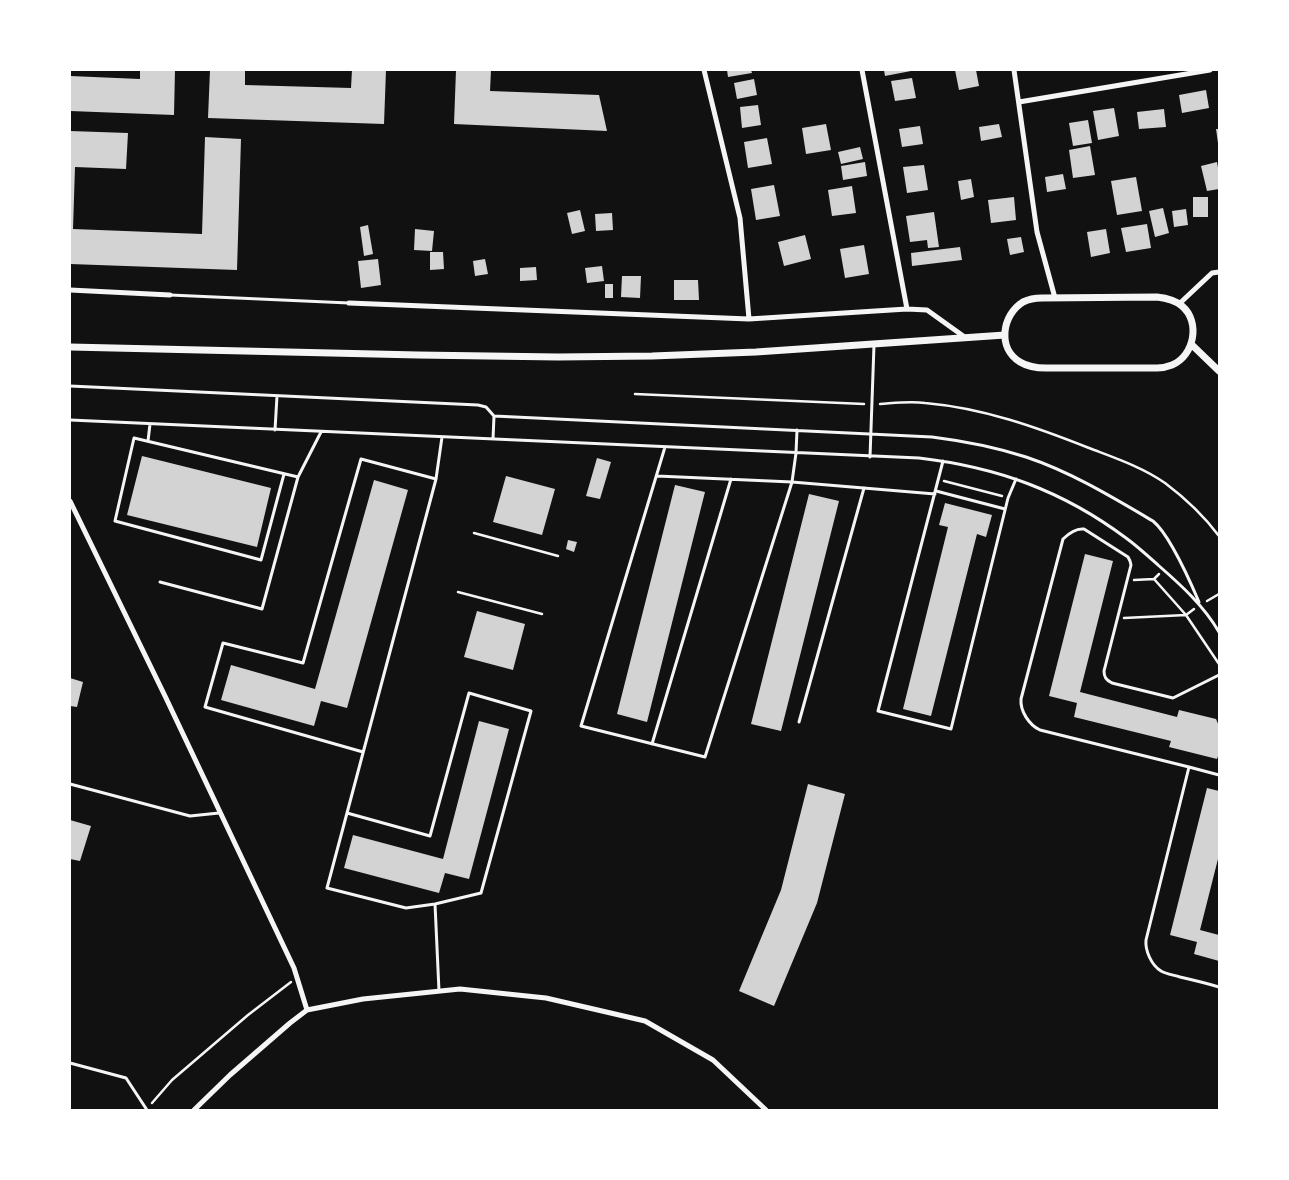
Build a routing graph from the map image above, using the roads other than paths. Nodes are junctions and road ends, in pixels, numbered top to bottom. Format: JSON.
{"nodes":[{"id":1,"x":704,"y":70,"type":"edge"},
{"id":2,"x":862,"y":70,"type":"edge"},
{"id":3,"x":1014,"y":70,"type":"edge"},
{"id":4,"x":1210,"y":70,"type":"edge"},
{"id":5,"x":1019,"y":102,"type":"junction"},
{"id":6,"x":1219,"y":272,"type":"edge"},
{"id":7,"x":70,"y":290,"type":"edge"},
{"id":8,"x":170,"y":295,"type":"joint"},
{"id":9,"x":1056,"y":298,"type":"junction"},
{"id":10,"x":349,"y":303,"type":"joint"},
{"id":11,"x":1180,"y":304,"type":"junction"},
{"id":12,"x":907,"y":309,"type":"junction"},
{"id":13,"x":749,"y":319,"type":"junction"},
{"id":14,"x":1005,"y":335,"type":"junction"},
{"id":15,"x":966,"y":338,"type":"junction"},
{"id":16,"x":874,"y":344,"type":"junction"},
{"id":17,"x":1191,"y":344,"type":"junction"},
{"id":18,"x":70,"y":347,"type":"edge"},
{"id":19,"x":1219,"y":371,"type":"edge"},
{"id":20,"x":70,"y":386,"type":"edge"},
{"id":21,"x":277,"y":396,"type":"junction"},
{"id":22,"x":494,"y":416,"type":"junction"},
{"id":23,"x":70,"y":420,"type":"edge"},
{"id":24,"x":150,"y":424,"type":"junction"},
{"id":25,"x":276,"y":430,"type":"junction"},
{"id":26,"x":797,"y":430,"type":"junction"},
{"id":27,"x":321,"y":432,"type":"junction"},
{"id":28,"x":870,"y":434,"type":"junction"},
{"id":29,"x":442,"y":437,"type":"junction"},
{"id":30,"x":493,"y":440,"type":"junction"},
{"id":31,"x":148,"y":441,"type":"junction"},
{"id":32,"x":665,"y":447,"type":"junction"},
{"id":33,"x":796,"y":453,"type":"junction"},
{"id":34,"x":870,"y":457,"type":"junction"},
{"id":35,"x":943,"y":461,"type":"junction"},
{"id":36,"x":284,"y":474,"type":"junction"},
{"id":37,"x":657,"y":476,"type":"junction"},
{"id":38,"x":298,"y":477,"type":"junction"},
{"id":39,"x":436,"y":478,"type":"junction"},
{"id":40,"x":731,"y":479,"type":"junction"},
{"id":41,"x":1016,"y":479,"type":"junction"},
{"id":42,"x":792,"y":482,"type":"junction"},
{"id":43,"x":864,"y":488,"type":"junction"},
{"id":44,"x":935,"y":493,"type":"junction"},
{"id":45,"x":70,"y":501,"type":"edge"},
{"id":46,"x":1005,"y":509,"type":"junction"},
{"id":47,"x":160,"y":582,"type":"dead end"},
{"id":48,"x":1200,"y":605,"type":"junction"},
{"id":49,"x":1219,"y":632,"type":"edge"},
{"id":50,"x":1219,"y":675,"type":"edge"},
{"id":51,"x":799,"y":722,"type":"dead end"},
{"id":52,"x":652,"y":744,"type":"junction"},
{"id":53,"x":363,"y":752,"type":"junction"},
{"id":54,"x":1189,"y":767,"type":"junction"},
{"id":55,"x":1219,"y":775,"type":"edge"},
{"id":56,"x":70,"y":784,"type":"edge"},
{"id":57,"x":220,"y":812,"type":"junction"},
{"id":58,"x":347,"y":813,"type":"junction"},
{"id":59,"x":435,"y":904,"type":"junction"},
{"id":60,"x":1219,"y":986,"type":"edge"},
{"id":61,"x":439,"y":992,"type":"junction"},
{"id":62,"x":307,"y":1010,"type":"junction"},
{"id":63,"x":70,"y":1062,"type":"edge"},
{"id":64,"x":147,"y":1110,"type":"edge"},
{"id":65,"x":194,"y":1110,"type":"edge"},
{"id":66,"x":766,"y":1110,"type":"edge"}],
"edges":[{"from":1,"to":13,"type":"street"},
{"from":2,"to":12,"type":"street"},
{"from":3,"to":5,"type":"street"},
{"from":4,"to":5,"type":"street"},
{"from":5,"to":9,"type":"street"},
{"from":6,"to":11,"type":"street"},
{"from":7,"to":8,"type":"street"},
{"from":8,"to":10,"type":"lane"},
{"from":9,"to":11,"type":"street"},
{"from":9,"to":14,"type":"street"},
{"from":10,"to":13,"type":"street"},
{"from":11,"to":17,"type":"street"},
{"from":12,"to":13,"type":"street"},
{"from":12,"to":15,"type":"street"},
{"from":14,"to":15,"type":"street"},
{"from":14,"to":17,"type":"street"},
{"from":15,"to":16,"type":"street"},
{"from":16,"to":18,"type":"street"},
{"from":16,"to":28,"type":"lane"},
{"from":17,"to":19,"type":"street"},
{"from":20,"to":21,"type":"lane"},
{"from":21,"to":22,"type":"lane"},
{"from":21,"to":25,"type":"lane"},
{"from":22,"to":26,"type":"lane"},
{"from":22,"to":30,"type":"lane"},
{"from":23,"to":24,"type":"lane"},
{"from":24,"to":25,"type":"lane"},
{"from":24,"to":31,"type":"lane"},
{"from":25,"to":27,"type":"lane"},
{"from":26,"to":28,"type":"lane"},
{"from":26,"to":33,"type":"lane"},
{"from":27,"to":29,"type":"lane"},
{"from":27,"to":38,"type":"lane"},
{"from":28,"to":34,"type":"lane"},
{"from":28,"to":48,"type":"lane"},
{"from":29,"to":30,"type":"lane"},
{"from":29,"to":39,"type":"lane"},
{"from":30,"to":32,"type":"lane"},
{"from":31,"to":36,"type":"lane"},
{"from":31,"to":36,"type":"lane"},
{"from":32,"to":33,"type":"lane"},
{"from":32,"to":37,"type":"lane"},
{"from":33,"to":34,"type":"lane"},
{"from":33,"to":42,"type":"lane"},
{"from":34,"to":35,"type":"lane"},
{"from":35,"to":41,"type":"lane"},
{"from":35,"to":44,"type":"lane"},
{"from":36,"to":38,"type":"lane"},
{"from":37,"to":40,"type":"lane"},
{"from":37,"to":52,"type":"lane"},
{"from":38,"to":47,"type":"lane"},
{"from":39,"to":53,"type":"lane"},
{"from":39,"to":53,"type":"lane"},
{"from":40,"to":42,"type":"lane"},
{"from":40,"to":52,"type":"lane"},
{"from":41,"to":46,"type":"lane"},
{"from":41,"to":48,"type":"lane"},
{"from":42,"to":43,"type":"lane"},
{"from":42,"to":52,"type":"lane"},
{"from":43,"to":44,"type":"lane"},
{"from":43,"to":51,"type":"lane"},
{"from":44,"to":46,"type":"lane"},
{"from":44,"to":46,"type":"lane"},
{"from":45,"to":57,"type":"street"},
{"from":48,"to":49,"type":"lane"},
{"from":50,"to":54,"type":"lane"},
{"from":53,"to":58,"type":"lane"},
{"from":54,"to":55,"type":"lane"},
{"from":54,"to":60,"type":"lane"},
{"from":56,"to":57,"type":"lane"},
{"from":57,"to":62,"type":"street"},
{"from":58,"to":59,"type":"lane"},
{"from":58,"to":59,"type":"lane"},
{"from":59,"to":61,"type":"lane"},
{"from":61,"to":62,"type":"street"},
{"from":61,"to":66,"type":"street"},
{"from":62,"to":65,"type":"street"},
{"from":63,"to":64,"type":"lane"}]}
